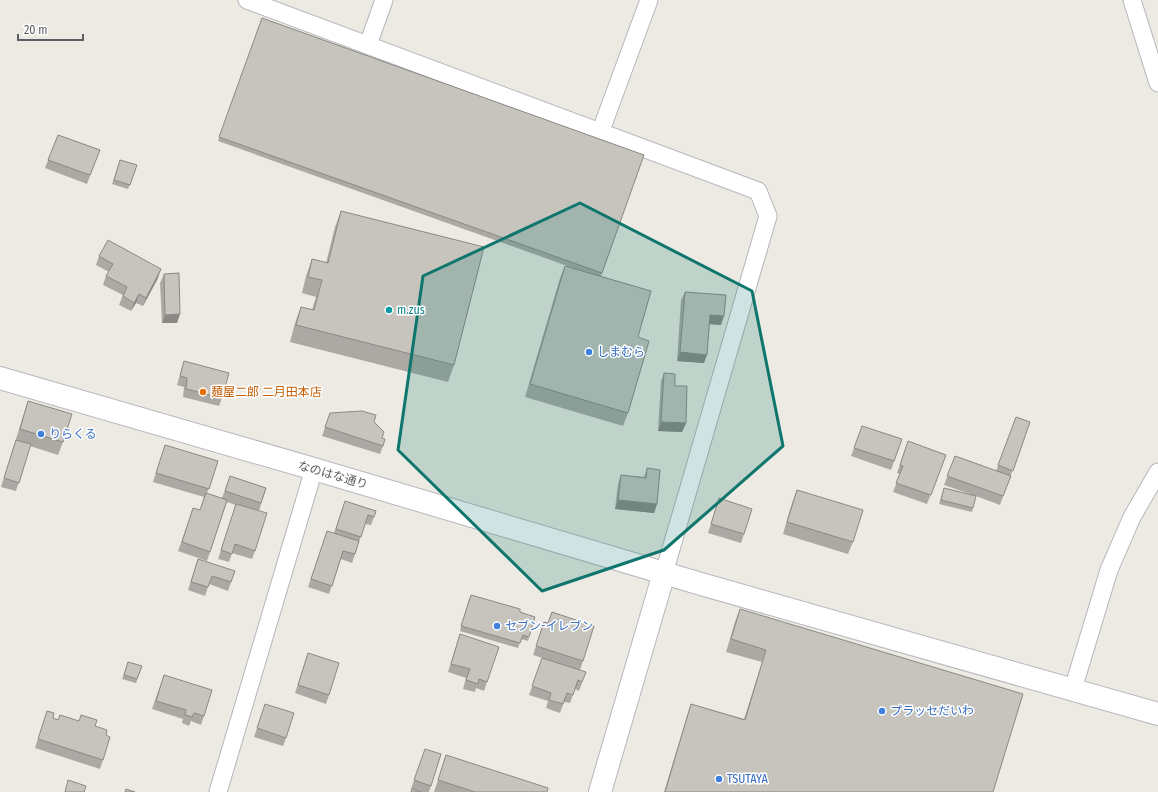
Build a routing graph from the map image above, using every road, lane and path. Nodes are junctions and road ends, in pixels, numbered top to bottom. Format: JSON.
{"nodes":[{"id":1,"x":247,"y":0,"type":"edge"},
{"id":2,"x":384,"y":0,"type":"edge"},
{"id":3,"x":648,"y":0,"type":"edge"},
{"id":4,"x":1132,"y":0,"type":"edge"},
{"id":5,"x":368,"y":44,"type":"junction"},
{"id":6,"x":1158,"y":83,"type":"edge"},
{"id":7,"x":600,"y":133,"type":"junction"},
{"id":8,"x":0,"y":378,"type":"edge"},
{"id":9,"x":314,"y":469,"type":"junction"},
{"id":10,"x":1158,"y":472,"type":"edge"},
{"id":11,"x":664,"y":573,"type":"junction"},
{"id":12,"x":1073,"y":689,"type":"junction"},
{"id":13,"x":1158,"y":714,"type":"edge"},
{"id":14,"x":218,"y":792,"type":"edge"},
{"id":15,"x":600,"y":792,"type":"edge"}],
"edges":[{"from":1,"to":5,"type":"street"},
{"from":2,"to":5,"type":"street"},
{"from":3,"to":7,"type":"street"},
{"from":4,"to":6,"type":"street"},
{"from":5,"to":7,"type":"street"},
{"from":7,"to":11,"type":"street"},
{"from":8,"to":9,"type":"street","name":"なのはな通り"},
{"from":9,"to":11,"type":"street","name":"なのはな通り"},
{"from":9,"to":14,"type":"street"},
{"from":10,"to":12,"type":"street"},
{"from":11,"to":12,"type":"street","name":"なのはな通り"},
{"from":11,"to":15,"type":"street"},
{"from":12,"to":13,"type":"street","name":"なのはな通り"}]}
